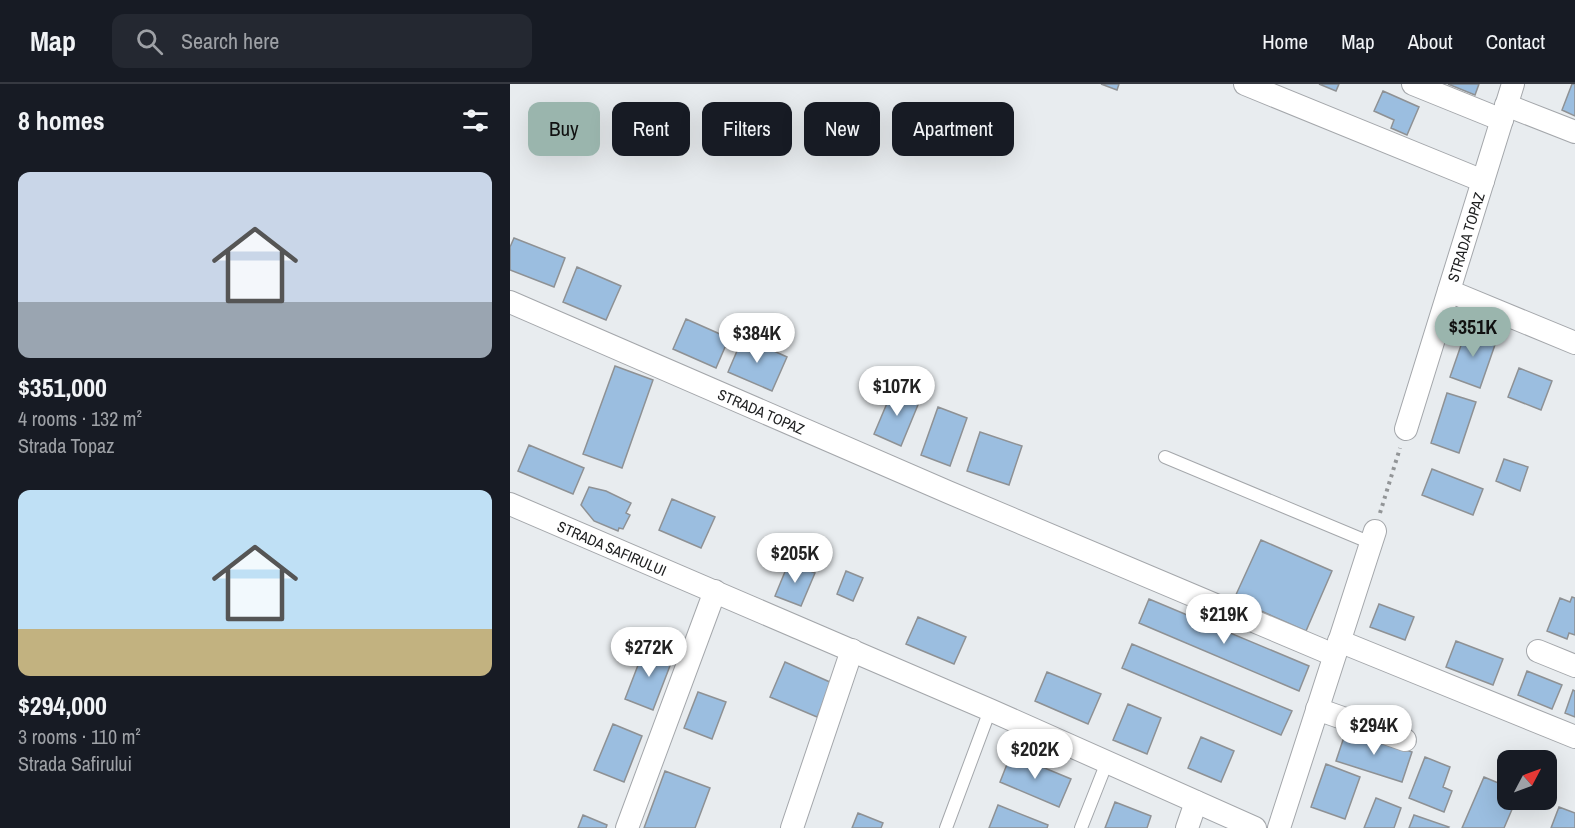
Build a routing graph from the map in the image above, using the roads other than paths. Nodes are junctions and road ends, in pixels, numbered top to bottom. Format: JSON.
{"nodes":[{"id":1,"x":1245,"y":84,"type":"edge"},
{"id":2,"x":1413,"y":84,"type":"edge"},
{"id":3,"x":1507,"y":103,"type":"edge"},
{"id":4,"x":1575,"y":132,"type":"edge"},
{"id":5,"x":1483,"y":181,"type":"junction"},
{"id":6,"x":1449,"y":291,"type":"junction"},
{"id":7,"x":510,"y":302,"type":"edge"},
{"id":8,"x":1575,"y":343,"type":"edge"},
{"id":9,"x":1406,"y":429,"type":"road end"},
{"id":10,"x":1165,"y":457,"type":"dead end"},
{"id":11,"x":510,"y":504,"type":"edge"},
{"id":12,"x":1373,"y":537,"type":"joint"},
{"id":13,"x":715,"y":591,"type":"junction"},
{"id":14,"x":1337,"y":648,"type":"junction"},
{"id":15,"x":852,"y":650,"type":"junction"},
{"id":16,"x":1538,"y":651,"type":"dead end"},
{"id":17,"x":1575,"y":666,"type":"edge"},
{"id":18,"x":1317,"y":709,"type":"junction"},
{"id":19,"x":990,"y":710,"type":"junction"},
{"id":20,"x":1575,"y":737,"type":"edge"},
{"id":21,"x":1405,"y":740,"type":"dead end"},
{"id":22,"x":1107,"y":762,"type":"junction"},
{"id":23,"x":1196,"y":802,"type":"junction"},
{"id":24,"x":627,"y":828,"type":"edge"},
{"id":25,"x":792,"y":828,"type":"edge"},
{"id":26,"x":946,"y":828,"type":"edge"},
{"id":27,"x":1081,"y":828,"type":"edge"},
{"id":28,"x":1187,"y":828,"type":"edge"},
{"id":29,"x":1255,"y":828,"type":"edge"},
{"id":30,"x":1279,"y":828,"type":"edge"}],
"edges":[{"from":1,"to":5,"type":"street","name":"STRADA TOPAZ"},
{"from":2,"to":3,"type":"street"},
{"from":3,"to":4,"type":"street"},
{"from":3,"to":5,"type":"street","name":"STRADA TOPAZ"},
{"from":5,"to":6,"type":"street","name":"STRADA TOPAZ"},
{"from":6,"to":8,"type":"street"},
{"from":6,"to":9,"type":"street","name":"STRADA TOPAZ"},
{"from":7,"to":14,"type":"street","name":"STRADA TOPAZ"},
{"from":10,"to":12,"type":"lane"},
{"from":11,"to":13,"type":"street","name":"STRADA SAFIRULUI"},
{"from":12,"to":14,"type":"street"},
{"from":13,"to":15,"type":"street","name":"STRADA SAFIRULUI"},
{"from":13,"to":24,"type":"street"},
{"from":14,"to":18,"type":"street"},
{"from":14,"to":20,"type":"street","name":"STRADA TOPAZ"},
{"from":15,"to":19,"type":"street","name":"STRADA SAFIRULUI"},
{"from":15,"to":25,"type":"street"},
{"from":16,"to":17,"type":"street"},
{"from":18,"to":21,"type":"street"},
{"from":18,"to":30,"type":"street"},
{"from":19,"to":22,"type":"street","name":"STRADA SAFIRULUI"},
{"from":19,"to":26,"type":"lane"},
{"from":22,"to":23,"type":"street","name":"STRADA SAFIRULUI"},
{"from":22,"to":27,"type":"lane"},
{"from":23,"to":28,"type":"street"},
{"from":23,"to":29,"type":"street","name":"STRADA SAFIRULUI"}]}
